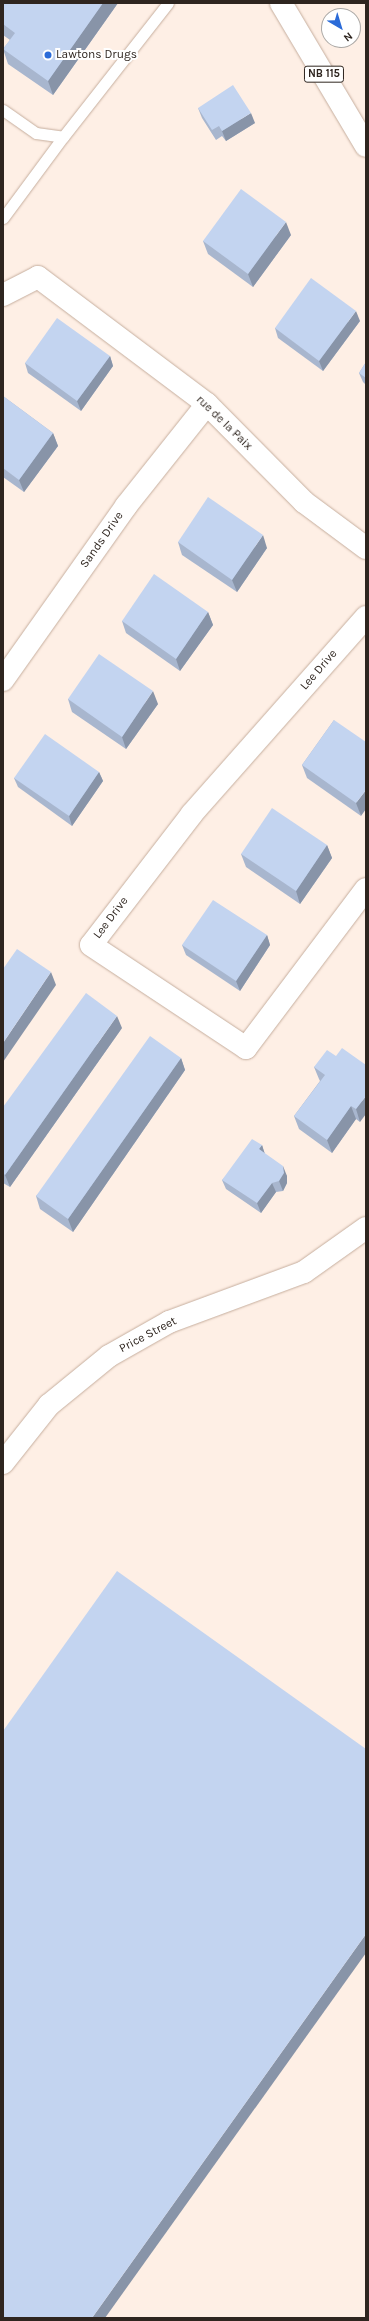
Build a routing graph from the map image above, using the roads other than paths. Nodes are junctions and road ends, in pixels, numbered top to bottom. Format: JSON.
{"nodes":[{"id":1,"x":168,"y":3,"type":"edge"},
{"id":2,"x":281,"y":3,"type":"edge"},
{"id":3,"x":3,"y":110,"type":"edge"},
{"id":4,"x":63,"y":137,"type":"junction"},
{"id":5,"x":366,"y":146,"type":"edge"},
{"id":6,"x":3,"y":218,"type":"edge"},
{"id":7,"x":3,"y":295,"type":"edge"},
{"id":8,"x":207,"y":404,"type":"junction"},
{"id":9,"x":366,"y":548,"type":"edge"},
{"id":10,"x":366,"y":617,"type":"edge"},
{"id":11,"x":3,"y":680,"type":"edge"},
{"id":12,"x":366,"y":889,"type":"edge"},
{"id":13,"x":366,"y":1228,"type":"edge"},
{"id":14,"x":3,"y":1462,"type":"edge"}],
"edges":[{"from":1,"to":4,"type":"lane"},
{"from":2,"to":5,"type":"street","number":"NB 115"},
{"from":3,"to":4,"type":"lane"},
{"from":4,"to":6,"type":"lane"},
{"from":7,"to":8,"type":"street","name":"rue de la Paix"},
{"from":8,"to":9,"type":"street","name":"rue de la Paix"},
{"from":8,"to":11,"type":"street","name":"Sands Drive"},
{"from":10,"to":12,"type":"street","name":"Lee Drive"},
{"from":13,"to":14,"type":"street","name":"Price Street"}]}
